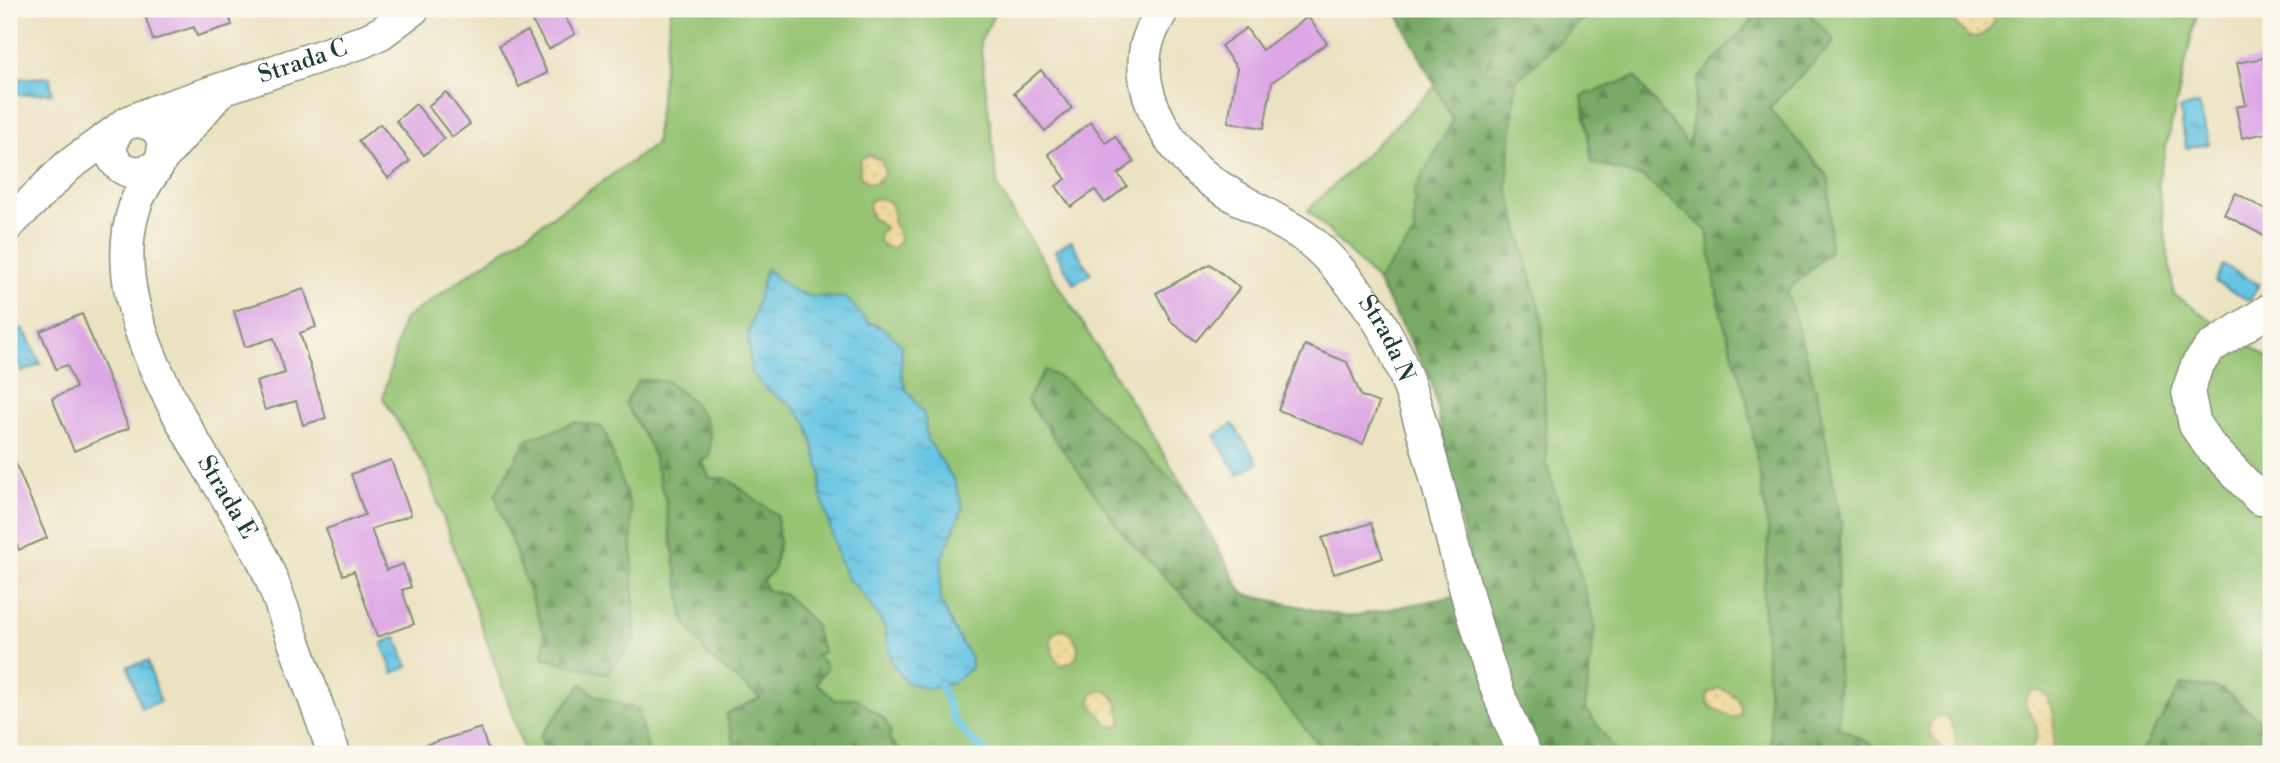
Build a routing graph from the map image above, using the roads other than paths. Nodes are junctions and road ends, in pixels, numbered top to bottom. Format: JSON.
{"nodes":[{"id":1,"x":413,"y":9,"type":"edge"},
{"id":2,"x":1163,"y":9,"type":"edge"},
{"id":3,"x":223,"y":88,"type":"junction"},
{"id":4,"x":121,"y":144,"type":"junction"},
{"id":5,"x":160,"y":162,"type":"junction"},
{"id":6,"x":9,"y":224,"type":"edge"},
{"id":7,"x":128,"y":243,"type":"junction"},
{"id":8,"x":2271,"y":309,"type":"edge"},
{"id":9,"x":2260,"y":499,"type":"dead end"},
{"id":10,"x":334,"y":754,"type":"edge"},
{"id":11,"x":1525,"y":754,"type":"edge"}],
"edges":[{"from":1,"to":3,"type":"street","name":"Strada C"},
{"from":2,"to":11,"type":"street","name":"Strada N"},
{"from":3,"to":4,"type":"street","name":"Strada C"},
{"from":3,"to":5,"type":"street"},
{"from":4,"to":5,"type":"street"},
{"from":4,"to":5,"type":"street"},
{"from":4,"to":6,"type":"street","name":"Strada C"},
{"from":4,"to":7,"type":"street","name":"Strada E"},
{"from":5,"to":7,"type":"street","name":"Strada E"},
{"from":7,"to":10,"type":"street","name":"Strada E"},
{"from":8,"to":9,"type":"street"}]}
